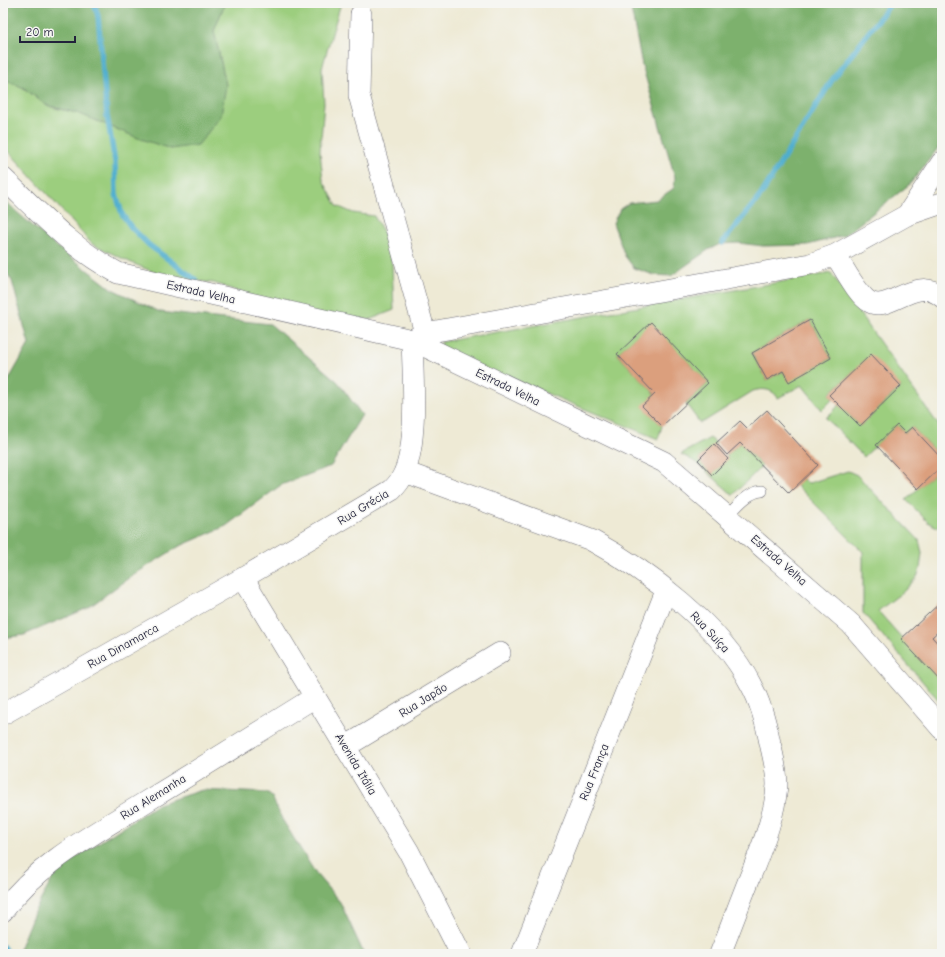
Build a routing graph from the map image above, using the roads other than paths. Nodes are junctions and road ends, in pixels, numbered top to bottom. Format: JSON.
{"nodes":[{"id":1,"x":362,"y":14,"type":"dead end"},
{"id":2,"x":942,"y":162,"type":"edge"},
{"id":3,"x":3,"y":178,"type":"edge"},
{"id":4,"x":942,"y":203,"type":"edge"},
{"id":5,"x":907,"y":215,"type":"junction"},
{"id":6,"x":835,"y":255,"type":"junction"},
{"id":7,"x":942,"y":298,"type":"edge"},
{"id":8,"x":418,"y":337,"type":"junction"},
{"id":9,"x":405,"y":472,"type":"junction"},
{"id":10,"x":762,"y":491,"type":"dead end"},
{"id":11,"x":728,"y":516,"type":"junction"},
{"id":12,"x":243,"y":578,"type":"junction"},
{"id":13,"x":666,"y":591,"type":"junction"},
{"id":14,"x":500,"y":653,"type":"dead end"},
{"id":15,"x":315,"y":697,"type":"junction"},
{"id":16,"x":3,"y":714,"type":"edge"},
{"id":17,"x":942,"y":728,"type":"edge"},
{"id":18,"x":346,"y":748,"type":"junction"},
{"id":19,"x":3,"y":912,"type":"edge"},
{"id":20,"x":461,"y":954,"type":"edge"},
{"id":21,"x":522,"y":954,"type":"edge"},
{"id":22,"x":720,"y":954,"type":"edge"}],
"edges":[{"from":1,"to":8,"type":"street","name":"Rua Grécia"},
{"from":2,"to":5,"type":"street"},
{"from":3,"to":8,"type":"street","name":"Estrada Velha"},
{"from":4,"to":5,"type":"street"},
{"from":5,"to":6,"type":"street"},
{"from":6,"to":7,"type":"street"},
{"from":6,"to":8,"type":"street"},
{"from":8,"to":9,"type":"street","name":"Rua Grécia"},
{"from":8,"to":11,"type":"street","name":"Estrada Velha"},
{"from":9,"to":12,"type":"street","name":"Rua Grécia"},
{"from":9,"to":13,"type":"street","name":"Rua Suíça"},
{"from":10,"to":11,"type":"lane"},
{"from":11,"to":17,"type":"street","name":"Estrada Velha"},
{"from":12,"to":15,"type":"street","name":"Avenida Itália"},
{"from":12,"to":16,"type":"street","name":"Rua Dinamarca"},
{"from":13,"to":21,"type":"street","name":"Rua França"},
{"from":13,"to":22,"type":"street","name":"Rua Suíça"},
{"from":14,"to":18,"type":"street","name":"Rua Japão"},
{"from":15,"to":18,"type":"street","name":"Avenida Itália"},
{"from":15,"to":19,"type":"street","name":"Rua Alemanha"},
{"from":18,"to":20,"type":"street","name":"Avenida Itália"}]}
